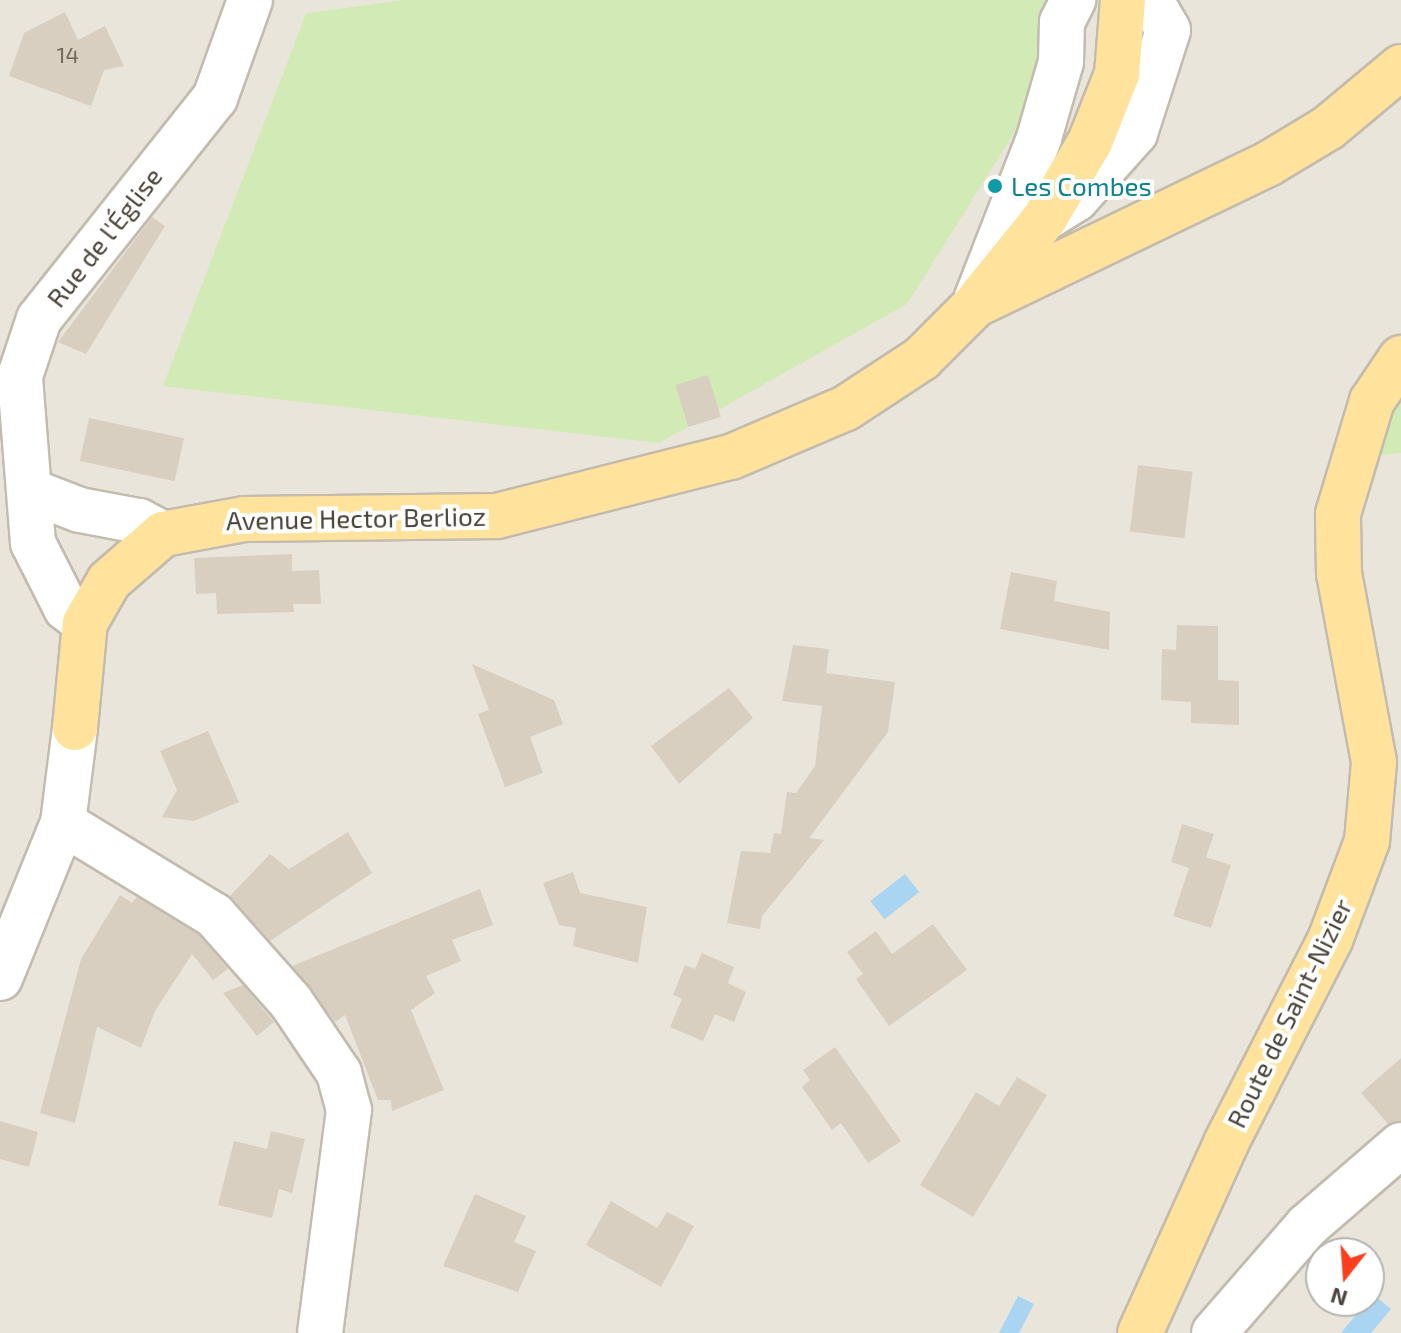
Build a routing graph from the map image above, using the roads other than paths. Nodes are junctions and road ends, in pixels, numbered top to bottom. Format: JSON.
{"nodes":[{"id":1,"x":250,"y":0,"type":"edge"},
{"id":2,"x":1073,"y":0,"type":"edge"},
{"id":3,"x":1123,"y":0,"type":"edge"},
{"id":4,"x":1151,"y":0,"type":"edge"},
{"id":5,"x":1401,"y":67,"type":"edge"},
{"id":6,"x":1045,"y":218,"type":"junction"},
{"id":7,"x":975,"y":305,"type":"junction"},
{"id":8,"x":1401,"y":358,"type":"edge"},
{"id":9,"x":33,"y":492,"type":"junction"},
{"id":10,"x":163,"y":534,"type":"junction"},
{"id":11,"x":85,"y":623,"type":"junction"},
{"id":12,"x":75,"y":728,"type":"joint"},
{"id":13,"x":63,"y":823,"type":"junction"},
{"id":14,"x":0,"y":978,"type":"edge"},
{"id":15,"x":1401,"y":1145,"type":"edge"},
{"id":16,"x":320,"y":1333,"type":"edge"},
{"id":17,"x":1140,"y":1333,"type":"edge"},
{"id":18,"x":1214,"y":1333,"type":"edge"}],
"edges":[{"from":1,"to":9,"type":"street","name":"Rue de l'Église"},
{"from":2,"to":7,"type":"street"},
{"from":3,"to":6,"type":"main road"},
{"from":4,"to":6,"type":"street"},
{"from":5,"to":7,"type":"main road"},
{"from":6,"to":7,"type":"main road"},
{"from":7,"to":10,"type":"main road","name":"Avenue Hector Berlioz"},
{"from":8,"to":17,"type":"main road","name":"Route de Saint-Nizier"},
{"from":9,"to":10,"type":"street"},
{"from":9,"to":11,"type":"street","name":"Rue de l'Église"},
{"from":10,"to":11,"type":"main road"},
{"from":11,"to":12,"type":"main road"},
{"from":12,"to":13,"type":"street"},
{"from":13,"to":14,"type":"street"},
{"from":13,"to":16,"type":"street"},
{"from":15,"to":18,"type":"street"}]}
